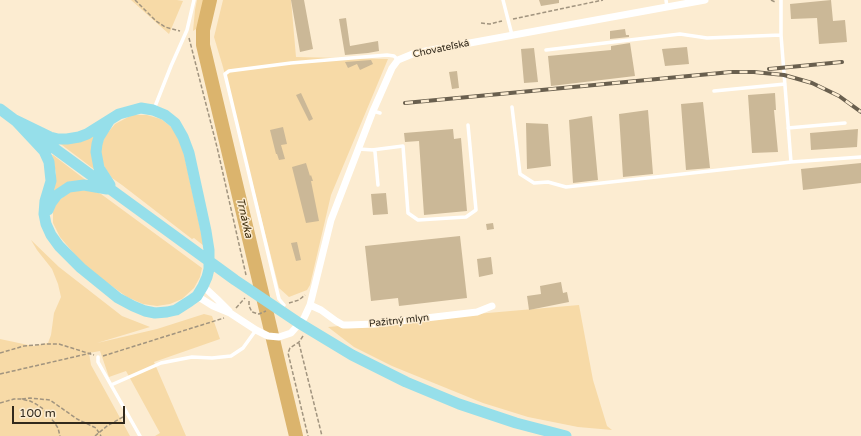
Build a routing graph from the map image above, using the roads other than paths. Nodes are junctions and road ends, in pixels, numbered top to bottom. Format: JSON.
{"nodes":[{"id":1,"x":194,"y":0,"type":"edge"},
{"id":2,"x":503,"y":0,"type":"edge"},
{"id":3,"x":705,"y":0,"type":"edge"},
{"id":4,"x":781,"y":0,"type":"edge"},
{"id":5,"x":667,"y":3,"type":"edge"},
{"id":6,"x":512,"y":35,"type":"junction"},
{"id":7,"x":781,"y":35,"type":"junction"},
{"id":8,"x":546,"y":50,"type":"dead end"},
{"id":9,"x":398,"y":60,"type":"junction"},
{"id":10,"x":785,"y":84,"type":"junction"},
{"id":11,"x":714,"y":91,"type":"dead end"},
{"id":12,"x":512,"y":107,"type":"dead end"},
{"id":13,"x":0,"y":109,"type":"edge"},
{"id":14,"x":153,"y":110,"type":"junction"},
{"id":15,"x":373,"y":111,"type":"junction"},
{"id":16,"x":380,"y":113,"type":"dead end"},
{"id":17,"x":111,"y":118,"type":"junction"},
{"id":18,"x":15,"y":120,"type":"junction"},
{"id":19,"x":845,"y":123,"type":"dead end"},
{"id":20,"x":468,"y":125,"type":"dead end"},
{"id":21,"x":788,"y":128,"type":"junction"},
{"id":22,"x":358,"y":150,"type":"junction"},
{"id":23,"x":372,"y":150,"type":"junction"},
{"id":24,"x":861,"y":157,"type":"edge"},
{"id":25,"x":791,"y":162,"type":"junction"},
{"id":26,"x":378,"y":185,"type":"dead end"},
{"id":27,"x":115,"y":192,"type":"junction"},
{"id":28,"x":45,"y":218,"type":"junction"},
{"id":29,"x":200,"y":291,"type":"junction"},
{"id":30,"x":284,"y":305,"type":"road end"},
{"id":31,"x":310,"y":305,"type":"junction"},
{"id":32,"x":492,"y":306,"type":"dead end"},
{"id":33,"x":231,"y":313,"type":"junction"},
{"id":34,"x":256,"y":330,"type":"junction"},
{"id":35,"x":98,"y":357,"type":"road end"},
{"id":36,"x":111,"y":385,"type":"junction"},
{"id":37,"x":140,"y":436,"type":"edge"},
{"id":38,"x":566,"y":436,"type":"edge"}],
"edges":[{"from":1,"to":14,"type":"lane"},
{"from":2,"to":6,"type":"lane"},
{"from":3,"to":5,"type":"street","name":"Chovateľská"},
{"from":4,"to":7,"type":"lane"},
{"from":5,"to":6,"type":"street","name":"Chovateľská"},
{"from":6,"to":9,"type":"street","name":"Chovateľská"},
{"from":7,"to":8,"type":"lane"},
{"from":7,"to":10,"type":"lane"},
{"from":9,"to":15,"type":"street"},
{"from":9,"to":30,"type":"lane"},
{"from":10,"to":11,"type":"lane"},
{"from":10,"to":21,"type":"lane"},
{"from":12,"to":25,"type":"lane"},
{"from":13,"to":18,"type":"main road"},
{"from":14,"to":17,"type":"main road"},
{"from":14,"to":29,"type":"main road"},
{"from":15,"to":16,"type":"lane"},
{"from":15,"to":22,"type":"street"},
{"from":17,"to":18,"type":"main road"},
{"from":17,"to":27,"type":"main road"},
{"from":18,"to":27,"type":"main road"},
{"from":18,"to":28,"type":"main road"},
{"from":19,"to":21,"type":"lane"},
{"from":20,"to":23,"type":"lane"},
{"from":21,"to":25,"type":"lane"},
{"from":22,"to":23,"type":"lane"},
{"from":22,"to":31,"type":"street"},
{"from":23,"to":26,"type":"lane"},
{"from":24,"to":25,"type":"lane"},
{"from":27,"to":28,"type":"main road"},
{"from":27,"to":38,"type":"main road"},
{"from":28,"to":29,"type":"main road"},
{"from":29,"to":33,"type":"street"},
{"from":29,"to":33,"type":"street"},
{"from":31,"to":32,"type":"street","name":"Pažitný mlyn"},
{"from":31,"to":34,"type":"street"},
{"from":33,"to":34,"type":"street"},
{"from":34,"to":36,"type":"lane"},
{"from":35,"to":36,"type":"lane"},
{"from":36,"to":37,"type":"lane"}]}
